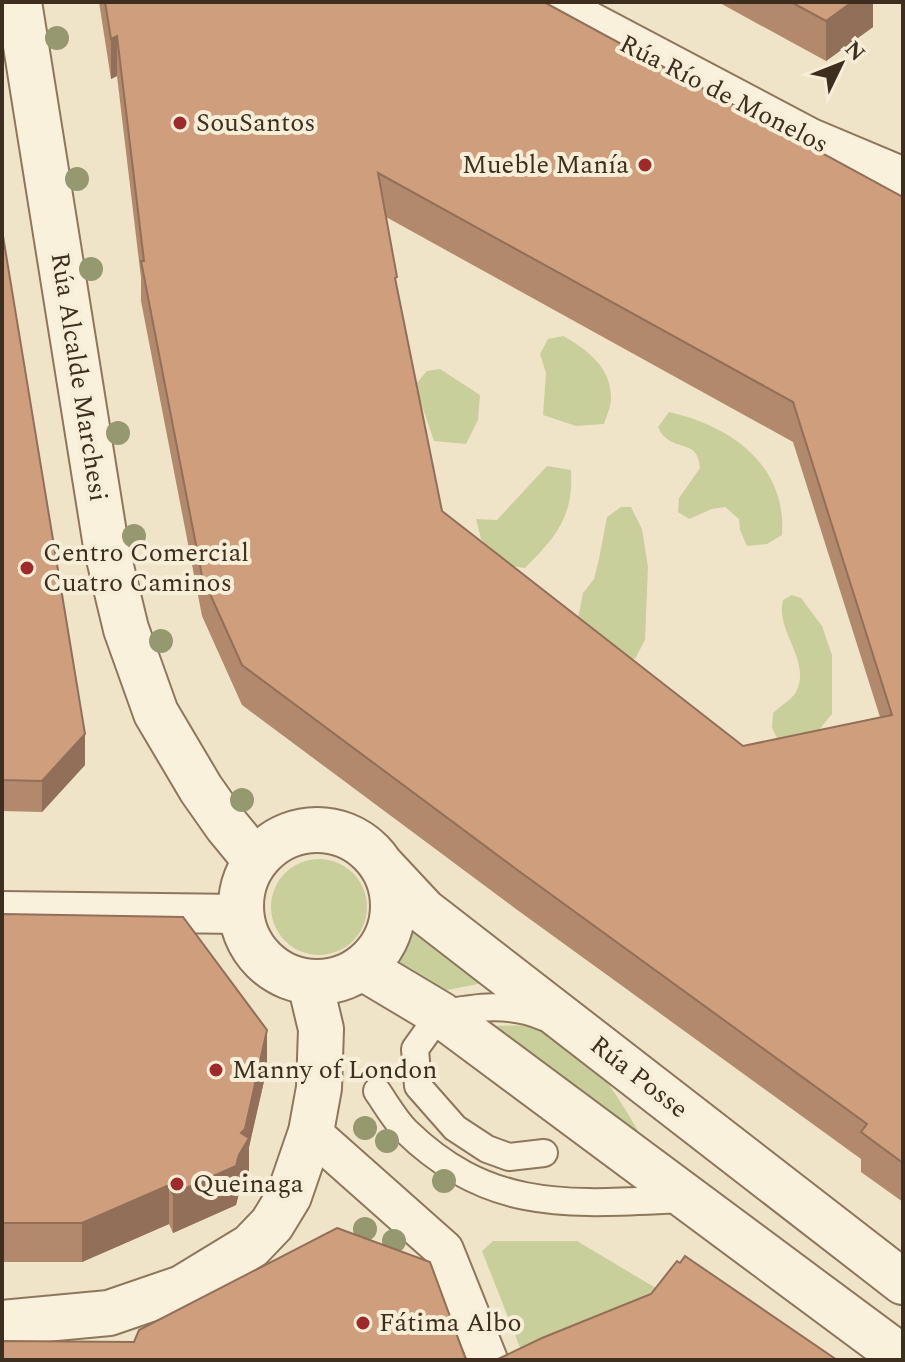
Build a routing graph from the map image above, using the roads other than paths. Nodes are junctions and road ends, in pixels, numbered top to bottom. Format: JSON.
{"nodes":[{"id":1,"x":19,"y":2,"type":"edge"},
{"id":2,"x":547,"y":2,"type":"edge"},
{"id":3,"x":903,"y":180,"type":"edge"},
{"id":4,"x":255,"y":860,"type":"junction"},
{"id":5,"x":382,"y":866,"type":"junction"},
{"id":6,"x":2,"y":911,"type":"edge"},
{"id":7,"x":240,"y":914,"type":"junction"},
{"id":8,"x":363,"y":968,"type":"junction"},
{"id":9,"x":310,"y":983,"type":"junction"},
{"id":10,"x":440,"y":1014,"type":"junction"},
{"id":11,"x":583,"y":1034,"type":"junction"},
{"id":12,"x":377,"y":1091,"type":"dead end"},
{"id":13,"x":311,"y":1132,"type":"junction"},
{"id":14,"x":544,"y":1153,"type":"dead end"},
{"id":15,"x":690,"y":1199,"type":"junction"},
{"id":16,"x":903,"y":1282,"type":"edge"},
{"id":17,"x":2,"y":1323,"type":"edge"},
{"id":18,"x":903,"y":1358,"type":"edge"},
{"id":19,"x":488,"y":1360,"type":"edge"}],
"edges":[{"from":1,"to":4,"type":"street","name":"Rúa Alcalde Marchesi"},
{"from":2,"to":3,"type":"street","name":"Rúa Río de Monelos"},
{"from":4,"to":5,"type":"street"},
{"from":4,"to":7,"type":"street"},
{"from":5,"to":8,"type":"street"},
{"from":5,"to":11,"type":"street","name":"Rúa Posse"},
{"from":6,"to":7,"type":"street"},
{"from":7,"to":9,"type":"street"},
{"from":8,"to":9,"type":"street"},
{"from":8,"to":10,"type":"street"},
{"from":9,"to":13,"type":"street"},
{"from":10,"to":11,"type":"lane"},
{"from":10,"to":14,"type":"lane"},
{"from":10,"to":15,"type":"street"},
{"from":11,"to":16,"type":"street","name":"Rúa Posse"},
{"from":12,"to":15,"type":"lane"},
{"from":13,"to":17,"type":"street"},
{"from":13,"to":19,"type":"street"},
{"from":15,"to":18,"type":"street"}]}
